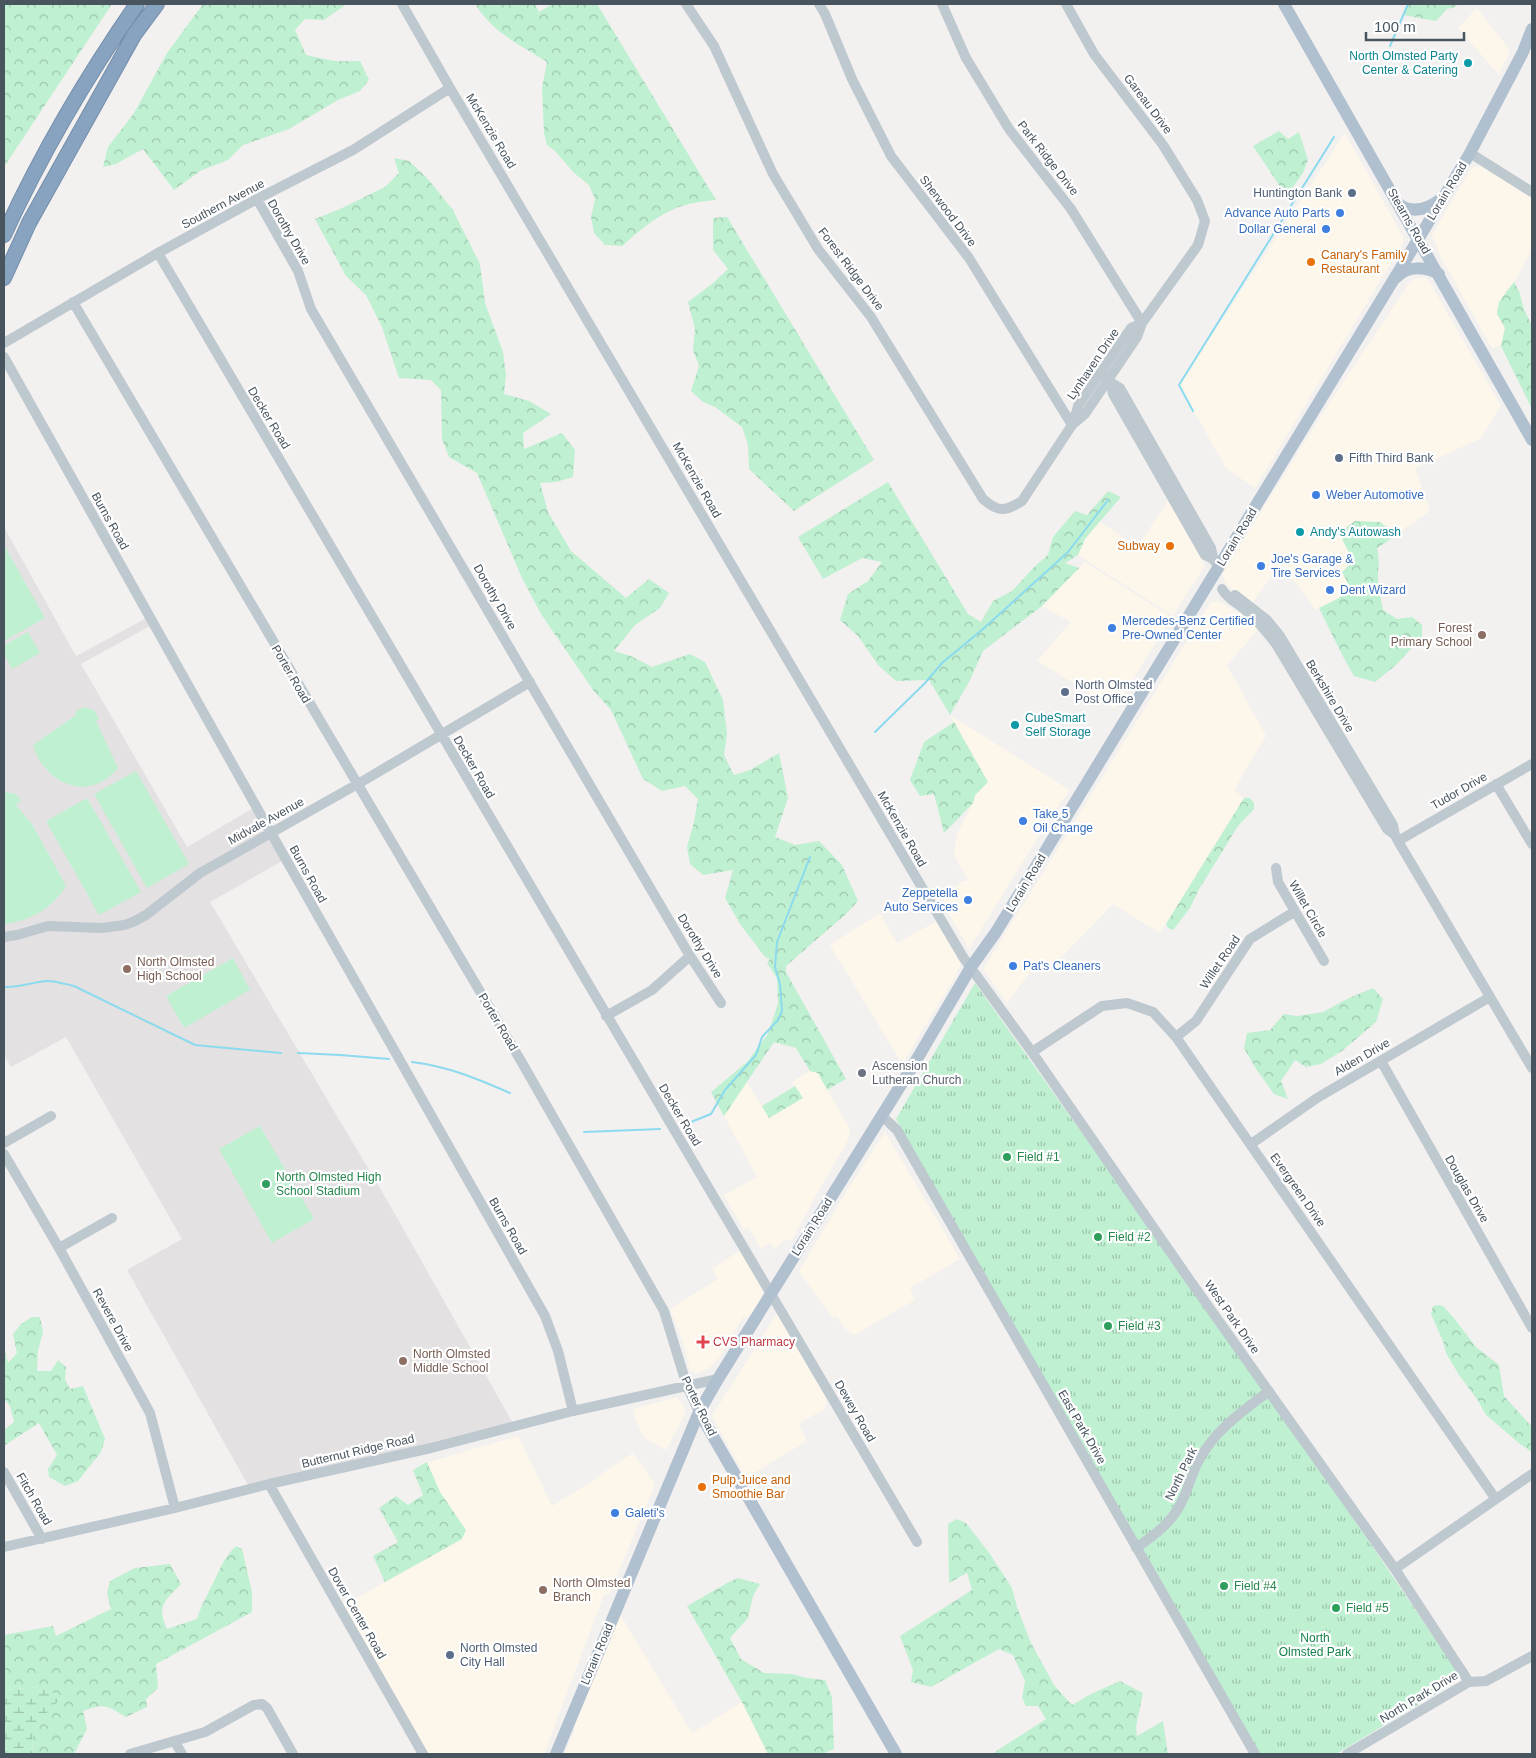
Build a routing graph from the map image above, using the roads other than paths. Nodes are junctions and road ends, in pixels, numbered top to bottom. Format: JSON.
{"nodes":[{"id":1,"x":137,"y":4,"type":"edge"},
{"id":2,"x":157,"y":4,"type":"edge"},
{"id":3,"x":402,"y":4,"type":"edge"},
{"id":4,"x":686,"y":4,"type":"edge"},
{"id":5,"x":819,"y":4,"type":"edge"},
{"id":6,"x":942,"y":4,"type":"edge"},
{"id":7,"x":1066,"y":4,"type":"edge"},
{"id":8,"x":1284,"y":4,"type":"edge"},
{"id":9,"x":1532,"y":29,"type":"edge"},
{"id":10,"x":450,"y":88,"type":"junction"},
{"id":11,"x":1470,"y":153,"type":"junction"},
{"id":12,"x":1532,"y":192,"type":"edge"},
{"id":13,"x":1445,"y":195,"type":"junction"},
{"id":14,"x":257,"y":199,"type":"junction"},
{"id":15,"x":1400,"y":204,"type":"junction"},
{"id":16,"x":1205,"y":221,"type":"joint"},
{"id":17,"x":4,"y":235,"type":"edge"},
{"id":18,"x":1419,"y":238,"type":"junction"},
{"id":19,"x":158,"y":253,"type":"junction"},
{"id":20,"x":1439,"y":274,"type":"junction"},
{"id":21,"x":4,"y":278,"type":"edge"},
{"id":22,"x":1393,"y":281,"type":"junction"},
{"id":23,"x":73,"y":302,"type":"junction"},
{"id":24,"x":1142,"y":323,"type":"junction"},
{"id":25,"x":5,"y":342,"type":"edge"},
{"id":26,"x":4,"y":356,"type":"edge"},
{"id":27,"x":1102,"y":370,"type":"junction"},
{"id":28,"x":1109,"y":381,"type":"junction"},
{"id":29,"x":1072,"y":425,"type":"junction"},
{"id":30,"x":1532,"y":440,"type":"edge"},
{"id":31,"x":1000,"y":510,"type":"joint"},
{"id":32,"x":1216,"y":563,"type":"junction"},
{"id":33,"x":1210,"y":581,"type":"junction"},
{"id":34,"x":530,"y":682,"type":"junction"},
{"id":35,"x":441,"y":734,"type":"junction"},
{"id":36,"x":1532,"y":764,"type":"edge"},
{"id":37,"x":1496,"y":784,"type":"junction"},
{"id":38,"x":356,"y":785,"type":"junction"},
{"id":39,"x":271,"y":833,"type":"junction"},
{"id":40,"x":1396,"y":838,"type":"junction"},
{"id":41,"x":1532,"y":844,"type":"edge"},
{"id":42,"x":1276,"y":868,"type":"dead end"},
{"id":43,"x":1294,"y":912,"type":"junction"},
{"id":44,"x":4,"y":937,"type":"edge"},
{"id":45,"x":690,"y":956,"type":"junction"},
{"id":46,"x":1324,"y":961,"type":"dead end"},
{"id":47,"x":971,"y":967,"type":"junction"},
{"id":48,"x":1490,"y":997,"type":"junction"},
{"id":49,"x":721,"y":1003,"type":"dead end"},
{"id":50,"x":606,"y":1016,"type":"junction"},
{"id":51,"x":1176,"y":1037,"type":"junction"},
{"id":52,"x":1032,"y":1052,"type":"junction"},
{"id":53,"x":1381,"y":1061,"type":"junction"},
{"id":54,"x":1532,"y":1068,"type":"edge"},
{"id":55,"x":51,"y":1116,"type":"dead end"},
{"id":56,"x":882,"y":1116,"type":"junction"},
{"id":57,"x":4,"y":1143,"type":"edge"},
{"id":58,"x":1251,"y":1144,"type":"junction"},
{"id":59,"x":4,"y":1154,"type":"edge"},
{"id":60,"x":112,"y":1218,"type":"dead end"},
{"id":61,"x":58,"y":1248,"type":"junction"},
{"id":62,"x":771,"y":1292,"type":"junction"},
{"id":63,"x":1532,"y":1328,"type":"edge"},
{"id":64,"x":718,"y":1379,"type":"junction"},
{"id":65,"x":687,"y":1386,"type":"junction"},
{"id":66,"x":1269,"y":1391,"type":"junction"},
{"id":67,"x":573,"y":1411,"type":"junction"},
{"id":68,"x":699,"y":1412,"type":"junction"},
{"id":69,"x":4,"y":1472,"type":"edge"},
{"id":70,"x":1532,"y":1474,"type":"edge"},
{"id":71,"x":269,"y":1484,"type":"junction"},
{"id":72,"x":1495,"y":1498,"type":"junction"},
{"id":73,"x":175,"y":1508,"type":"junction"},
{"id":74,"x":42,"y":1539,"type":"junction"},
{"id":75,"x":918,"y":1542,"type":"dead end"},
{"id":76,"x":4,"y":1547,"type":"edge"},
{"id":77,"x":1136,"y":1548,"type":"junction"},
{"id":78,"x":1395,"y":1569,"type":"junction"},
{"id":79,"x":1532,"y":1656,"type":"edge"},
{"id":80,"x":1469,"y":1682,"type":"junction"},
{"id":81,"x":174,"y":1742,"type":"junction"},
{"id":82,"x":130,"y":1754,"type":"edge"},
{"id":83,"x":182,"y":1754,"type":"edge"},
{"id":84,"x":293,"y":1754,"type":"edge"},
{"id":85,"x":422,"y":1754,"type":"edge"},
{"id":86,"x":556,"y":1754,"type":"edge"},
{"id":87,"x":896,"y":1754,"type":"edge"},
{"id":88,"x":1255,"y":1754,"type":"edge"},
{"id":89,"x":1347,"y":1754,"type":"edge"}],
"edges":[{"from":1,"to":17,"type":"highway"},
{"from":2,"to":21,"type":"highway"},
{"from":3,"to":10,"type":"street","name":"McKenzie Road"},
{"from":4,"to":31,"type":"street","name":"Forest Ridge Drive"},
{"from":5,"to":29,"type":"street","name":"Sherwood Drive"},
{"from":6,"to":24,"type":"street","name":"Park Ridge Drive"},
{"from":7,"to":16,"type":"street","name":"Gareau Drive"},
{"from":8,"to":15,"type":"main road","name":"Stearns Road"},
{"from":9,"to":11,"type":"main road","name":"Lorain Road"},
{"from":10,"to":14,"type":"street","name":"Southern Avenue"},
{"from":10,"to":47,"type":"street","name":"McKenzie Road"},
{"from":11,"to":12,"type":"street"},
{"from":11,"to":13,"type":"main road","name":"Lorain Road"},
{"from":13,"to":15,"type":"main road"},
{"from":13,"to":18,"type":"main road","name":"Lorain Road"},
{"from":14,"to":19,"type":"street","name":"Southern Avenue"},
{"from":14,"to":34,"type":"street","name":"Dorothy Drive"},
{"from":15,"to":18,"type":"main road","name":"Stearns Road"},
{"from":16,"to":24,"type":"street","name":"Lynhaven Drive"},
{"from":18,"to":20,"type":"main road","name":"Stearns Road"},
{"from":18,"to":22,"type":"main road","name":"Lorain Road"},
{"from":19,"to":23,"type":"street","name":"Southern Avenue"},
{"from":19,"to":35,"type":"street","name":"Decker Road"},
{"from":20,"to":22,"type":"main road"},
{"from":20,"to":30,"type":"main road","name":"Stearns Road"},
{"from":22,"to":32,"type":"main road","name":"Lorain Road"},
{"from":23,"to":25,"type":"street","name":"Southern Avenue"},
{"from":23,"to":38,"type":"street","name":"Porter Road"},
{"from":24,"to":27,"type":"street","name":"Lynhaven Drive"},
{"from":24,"to":28,"type":"street","name":"Lynhaven Drive"},
{"from":26,"to":39,"type":"street","name":"Burns Road"},
{"from":27,"to":28,"type":"street"},
{"from":27,"to":29,"type":"street","name":"Lynhaven Drive"},
{"from":28,"to":29,"type":"street","name":"Lynhaven Drive"},
{"from":28,"to":32,"type":"street"},
{"from":29,"to":31,"type":"street","name":"Lynhaven Drive"},
{"from":32,"to":33,"type":"main road","name":"Lorain Road"},
{"from":33,"to":40,"type":"street","name":"Berkshire Drive"},
{"from":33,"to":47,"type":"main road","name":"Lorain Road"},
{"from":34,"to":35,"type":"street","name":"Midvale Avenue"},
{"from":34,"to":45,"type":"street","name":"Dorothy Drive"},
{"from":35,"to":38,"type":"street","name":"Midvale Avenue"},
{"from":35,"to":50,"type":"street","name":"Decker Road"},
{"from":36,"to":37,"type":"street","name":"Tudor Drive"},
{"from":37,"to":40,"type":"street","name":"Tudor Drive"},
{"from":37,"to":41,"type":"street"},
{"from":38,"to":39,"type":"street","name":"Midvale Avenue"},
{"from":38,"to":65,"type":"street","name":"Porter Road"},
{"from":39,"to":44,"type":"street","name":"Midvale Avenue"},
{"from":39,"to":67,"type":"street","name":"Burns Road"},
{"from":40,"to":48,"type":"street","name":"Berkshire Drive"},
{"from":42,"to":43,"type":"street","name":"Willet Circle"},
{"from":43,"to":46,"type":"street","name":"Willet Circle"},
{"from":43,"to":51,"type":"street","name":"Willet Road"},
{"from":45,"to":49,"type":"street","name":"Dorothy Drive"},
{"from":45,"to":50,"type":"street"},
{"from":47,"to":52,"type":"street","name":"West Park Drive"},
{"from":47,"to":56,"type":"main road","name":"Lorain Road"},
{"from":48,"to":53,"type":"street","name":"Alden Drive"},
{"from":48,"to":54,"type":"street","name":"Berkshire Drive"},
{"from":50,"to":62,"type":"street","name":"Decker Road"},
{"from":51,"to":52,"type":"street","name":"Evergreen Drive"},
{"from":51,"to":58,"type":"street","name":"Evergreen Drive"},
{"from":52,"to":66,"type":"street","name":"West Park Drive"},
{"from":53,"to":58,"type":"street","name":"Alden Drive"},
{"from":53,"to":63,"type":"street","name":"Douglas Drive"},
{"from":55,"to":57,"type":"street"},
{"from":56,"to":62,"type":"main road","name":"Lorain Road"},
{"from":56,"to":77,"type":"street","name":"East Park Drive"},
{"from":58,"to":72,"type":"street","name":"Evergreen Drive"},
{"from":59,"to":61,"type":"street","name":"Revere Drive"},
{"from":60,"to":61,"type":"street"},
{"from":61,"to":73,"type":"street","name":"Revere Drive"},
{"from":62,"to":64,"type":"main road","name":"Lorain Road"},
{"from":62,"to":75,"type":"street","name":"Dewey Road"},
{"from":64,"to":65,"type":"street","name":"Butternut Ridge Road"},
{"from":64,"to":68,"type":"main road","name":"Lorain Road"},
{"from":65,"to":67,"type":"street","name":"Butternut Ridge Road"},
{"from":65,"to":68,"type":"street","name":"Porter Road"},
{"from":66,"to":77,"type":"street","name":"North Park"},
{"from":66,"to":78,"type":"street","name":"West Park Drive"},
{"from":67,"to":71,"type":"street","name":"Butternut Ridge Road"},
{"from":68,"to":86,"type":"main road","name":"Lorain Road"},
{"from":68,"to":87,"type":"main road","name":"Porter Road"},
{"from":69,"to":74,"type":"street","name":"Fitch Road"},
{"from":70,"to":72,"type":"street"},
{"from":71,"to":73,"type":"street","name":"Butternut Ridge Road"},
{"from":71,"to":85,"type":"street","name":"Dover Center Road"},
{"from":72,"to":78,"type":"street"},
{"from":73,"to":74,"type":"street","name":"Butternut Ridge Road"},
{"from":74,"to":76,"type":"street","name":"Butternut Ridge Road"},
{"from":77,"to":88,"type":"street","name":"East Park Drive"},
{"from":78,"to":80,"type":"street","name":"West Park Drive"},
{"from":79,"to":80,"type":"street","name":"North Park Drive"},
{"from":80,"to":89,"type":"street","name":"North Park Drive"},
{"from":81,"to":82,"type":"street"},
{"from":81,"to":83,"type":"street"},
{"from":81,"to":84,"type":"street"}]}
